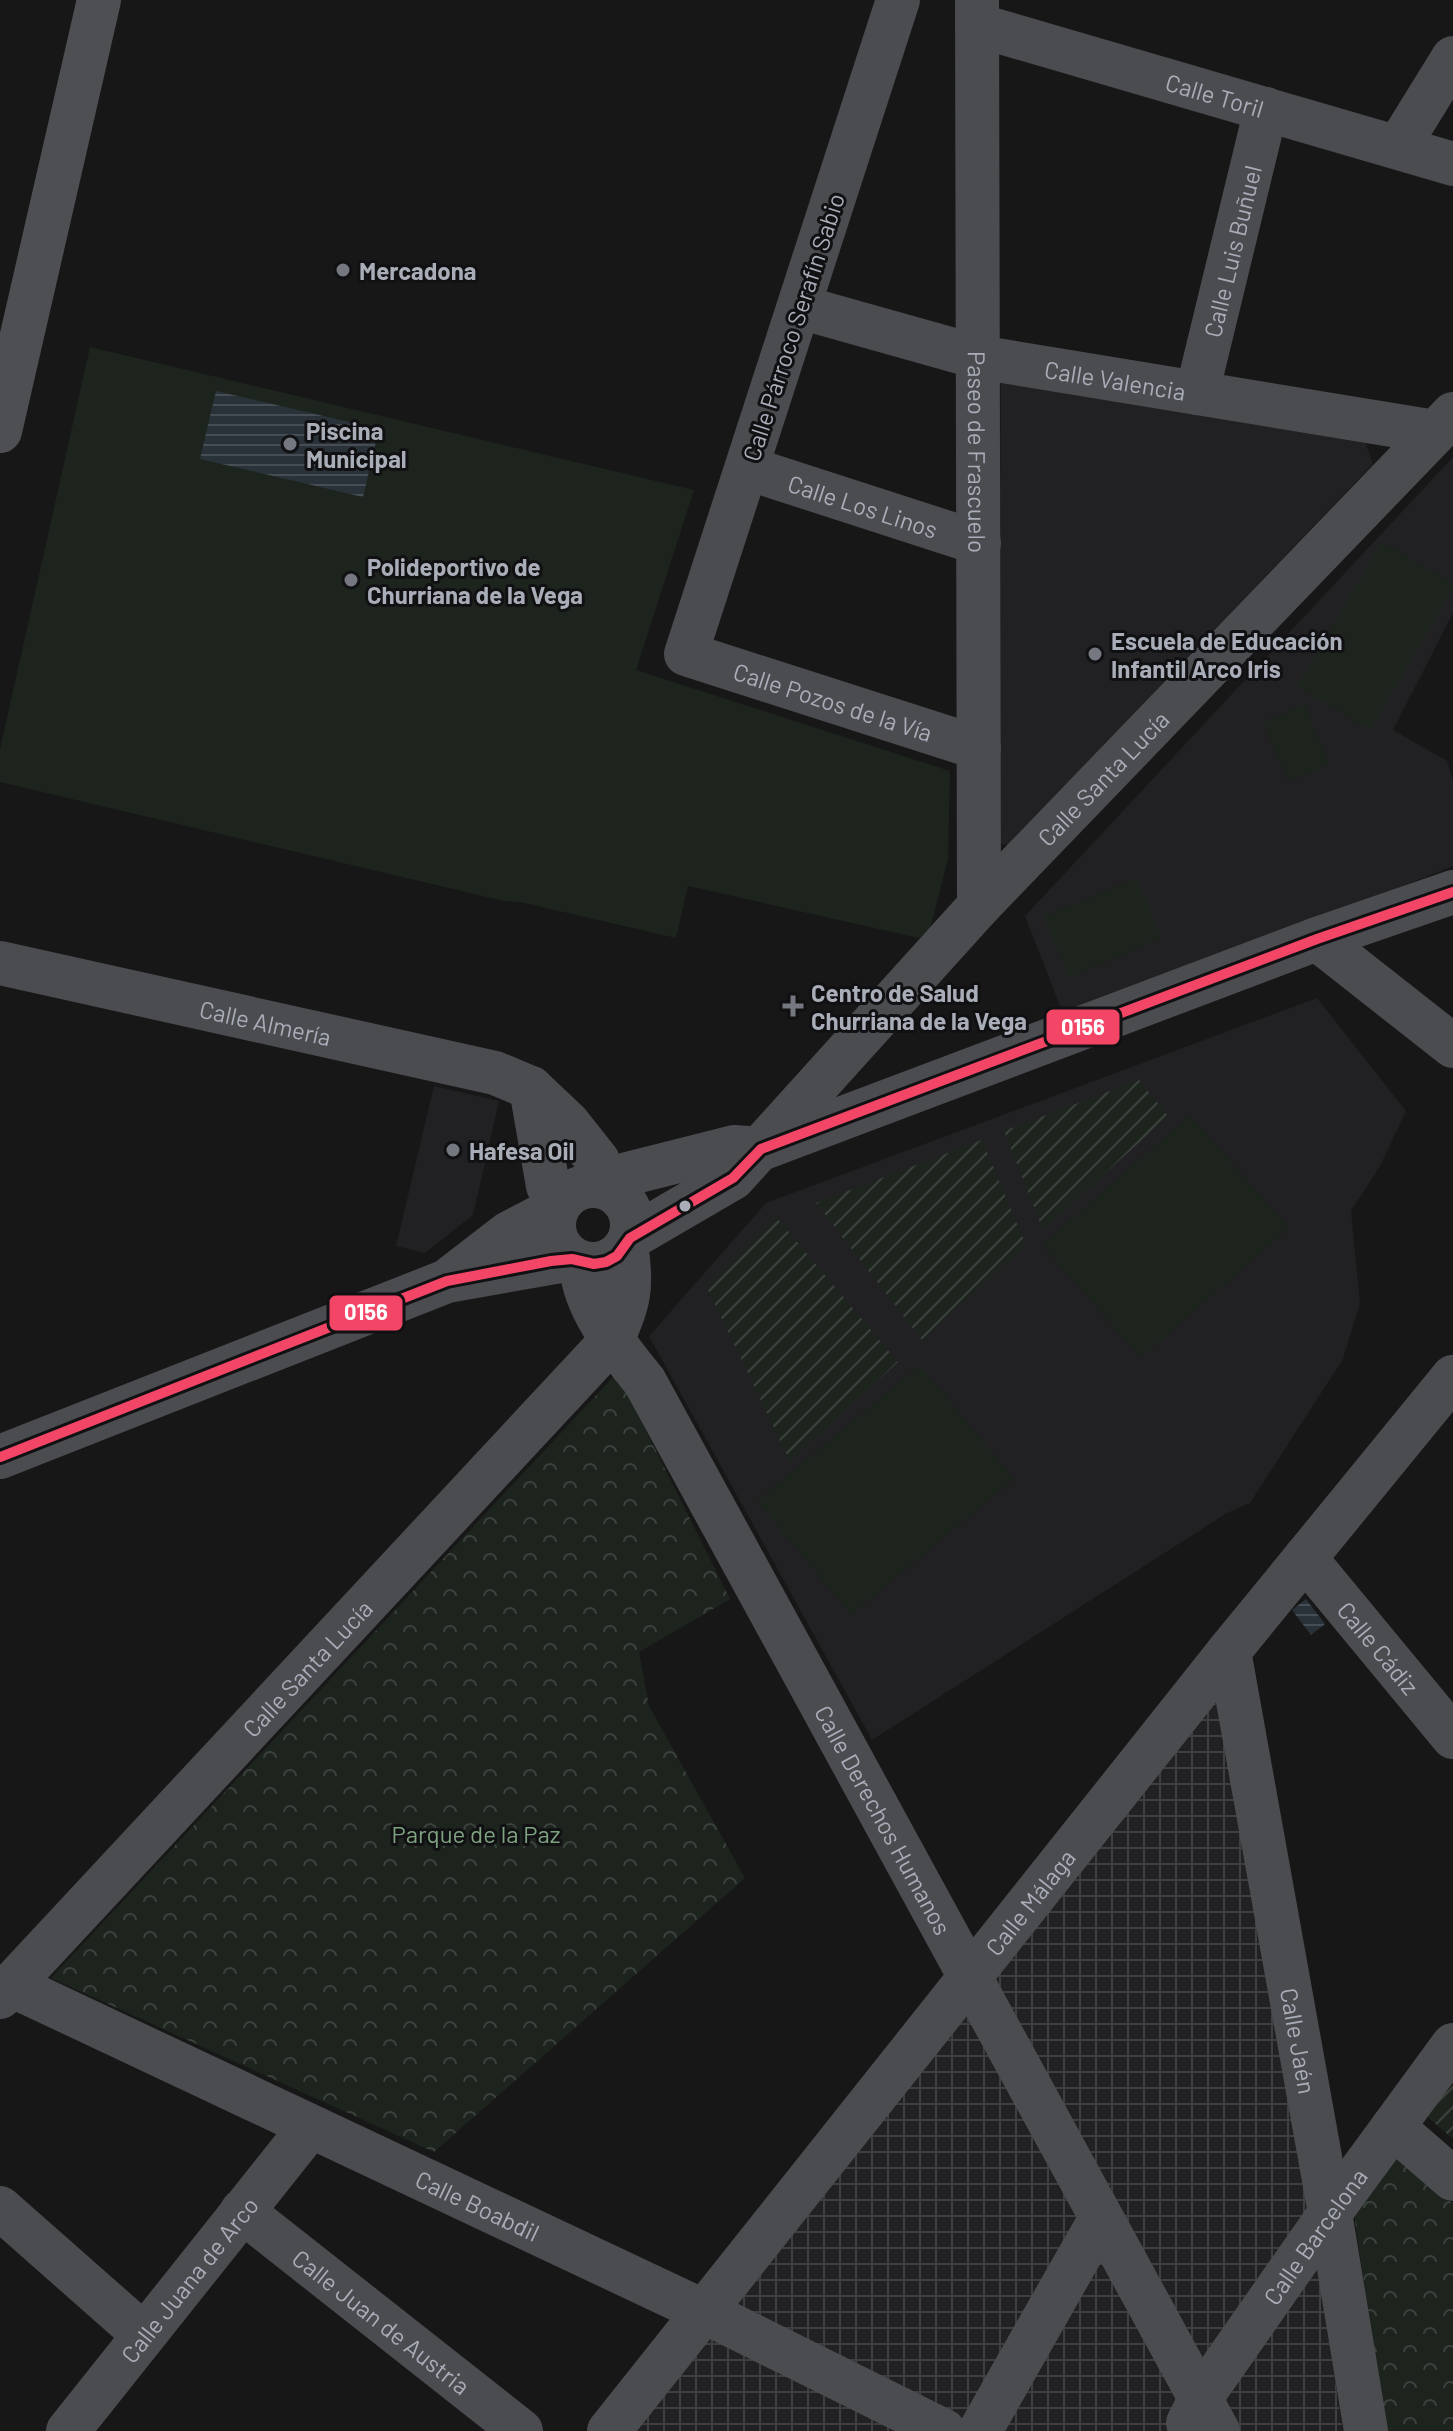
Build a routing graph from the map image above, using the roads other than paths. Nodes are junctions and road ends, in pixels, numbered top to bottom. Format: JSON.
{"nodes":[{"id":1,"x":99,"y":0,"type":"edge"},
{"id":2,"x":898,"y":0,"type":"edge"},
{"id":3,"x":977,"y":13,"type":"edge"},
{"id":4,"x":1453,"y":58,"type":"edge"},
{"id":5,"x":1266,"y":109,"type":"junction"},
{"id":6,"x":1398,"y":147,"type":"junction"},
{"id":7,"x":1453,"y":164,"type":"edge"},
{"id":8,"x":800,"y":307,"type":"junction"},
{"id":9,"x":978,"y":357,"type":"junction"},
{"id":10,"x":1197,"y":393,"type":"junction"},
{"id":11,"x":1447,"y":421,"type":"edge"},
{"id":12,"x":0,"y":431,"type":"edge"},
{"id":13,"x":747,"y":468,"type":"junction"},
{"id":14,"x":979,"y":543,"type":"junction"},
{"id":15,"x":686,"y":654,"type":"joint"},
{"id":16,"x":979,"y":748,"type":"junction"},
{"id":17,"x":1453,"y":892,"type":"edge"},
{"id":18,"x":979,"y":906,"type":"junction"},
{"id":19,"x":1317,"y":939,"type":"junction"},
{"id":20,"x":0,"y":963,"type":"edge"},
{"id":21,"x":1453,"y":1046,"type":"edge"},
{"id":22,"x":761,"y":1149,"type":"junction"},
{"id":23,"x":581,"y":1196,"type":"junction"},
{"id":24,"x":628,"y":1242,"type":"junction"},
{"id":25,"x":577,"y":1261,"type":"junction"},
{"id":26,"x":447,"y":1281,"type":"junction"},
{"id":27,"x":612,"y":1340,"type":"junction"},
{"id":28,"x":1453,"y":1377,"type":"edge"},
{"id":29,"x":0,"y":1457,"type":"edge"},
{"id":30,"x":1305,"y":1558,"type":"junction"},
{"id":31,"x":1229,"y":1651,"type":"junction"},
{"id":32,"x":1453,"y":1737,"type":"edge"},
{"id":33,"x":970,"y":1974,"type":"junction"},
{"id":34,"x":5,"y":1991,"type":"edge"},
{"id":35,"x":1453,"y":2045,"type":"edge"},
{"id":36,"x":310,"y":2127,"type":"junction"},
{"id":37,"x":1393,"y":2127,"type":"junction"},
{"id":38,"x":1453,"y":2179,"type":"edge"},
{"id":39,"x":0,"y":2208,"type":"edge"},
{"id":40,"x":242,"y":2211,"type":"junction"},
{"id":41,"x":1330,"y":2213,"type":"junction"},
{"id":42,"x":1101,"y":2218,"type":"junction"},
{"id":43,"x":705,"y":2312,"type":"junction"},
{"id":44,"x":144,"y":2335,"type":"junction"},
{"id":45,"x":1201,"y":2420,"type":"edge"},
{"id":46,"x":68,"y":2431,"type":"edge"},
{"id":47,"x":521,"y":2431,"type":"edge"},
{"id":48,"x":609,"y":2431,"type":"edge"},
{"id":49,"x":944,"y":2431,"type":"edge"},
{"id":50,"x":980,"y":2431,"type":"edge"},
{"id":51,"x":1366,"y":2431,"type":"edge"}],
"edges":[{"from":1,"to":12,"type":"main road"},
{"from":2,"to":8,"type":"street","name":"Calle Párroco Serafín Sabio"},
{"from":3,"to":5,"type":"street","name":"Calle Toril"},
{"from":3,"to":9,"type":"street","name":"Paseo de Frascuelo"},
{"from":4,"to":6,"type":"street"},
{"from":5,"to":6,"type":"street","name":"Calle Toril"},
{"from":5,"to":10,"type":"street","name":"Calle Luis Buñuel"},
{"from":6,"to":7,"type":"street","name":"Calle Toril"},
{"from":8,"to":9,"type":"street","name":"Calle Valencia"},
{"from":8,"to":13,"type":"street","name":"Calle Párroco Serafín Sabio"},
{"from":9,"to":10,"type":"street","name":"Calle Valencia"},
{"from":9,"to":14,"type":"street","name":"Paseo de Frascuelo"},
{"from":10,"to":11,"type":"street","name":"Calle Valencia"},
{"from":11,"to":18,"type":"street","name":"Calle Santa Lucía"},
{"from":13,"to":14,"type":"street","name":"Calle Los Linos"},
{"from":13,"to":15,"type":"street","name":"Calle Párroco Serafín Sabio"},
{"from":14,"to":16,"type":"street","name":"Paseo de Frascuelo"},
{"from":15,"to":16,"type":"street","name":"Calle Pozos de la Vía"},
{"from":16,"to":18,"type":"street","name":"Paseo de Frascuelo"},
{"from":17,"to":19,"type":"street"},
{"from":18,"to":22,"type":"street","name":"Calle Santa Lucía"},
{"from":19,"to":21,"type":"street"},
{"from":19,"to":22,"type":"street"},
{"from":20,"to":23,"type":"street","name":"Calle Almería"},
{"from":22,"to":23,"type":"street"},
{"from":22,"to":24,"type":"street","name":"Calle Santa Lucía"},
{"from":23,"to":24,"type":"street"},
{"from":23,"to":25,"type":"street"},
{"from":23,"to":26,"type":"street"},
{"from":24,"to":25,"type":"street"},
{"from":24,"to":27,"type":"street"},
{"from":25,"to":26,"type":"street"},
{"from":25,"to":27,"type":"street","name":"Calle Derechos Humanos"},
{"from":26,"to":29,"type":"street"},
{"from":27,"to":33,"type":"street","name":"Calle Derechos Humanos"},
{"from":27,"to":34,"type":"street","name":"Calle Santa Lucía"},
{"from":28,"to":30,"type":"street","name":"Calle Málaga"},
{"from":30,"to":31,"type":"street","name":"Calle Málaga"},
{"from":30,"to":32,"type":"street","name":"Calle Cádiz"},
{"from":31,"to":33,"type":"street","name":"Calle Málaga"},
{"from":31,"to":41,"type":"street","name":"Calle Jaén"},
{"from":33,"to":42,"type":"street","name":"Calle Derechos Humanos"},
{"from":33,"to":43,"type":"street","name":"Calle Málaga"},
{"from":34,"to":36,"type":"street","name":"Calle Boabdil"},
{"from":35,"to":37,"type":"street","name":"Calle Barcelona"},
{"from":36,"to":40,"type":"street","name":"Calle Juana de Arco"},
{"from":36,"to":43,"type":"street","name":"Calle Boabdil"},
{"from":37,"to":38,"type":"street"},
{"from":37,"to":41,"type":"street","name":"Calle Barcelona"},
{"from":39,"to":44,"type":"street"},
{"from":40,"to":44,"type":"street","name":"Calle Juana de Arco"},
{"from":40,"to":47,"type":"street","name":"Calle Juan de Austria"},
{"from":41,"to":45,"type":"street","name":"Calle Barcelona"},
{"from":41,"to":51,"type":"street","name":"Calle Jaén"},
{"from":42,"to":45,"type":"street","name":"Calle Derechos Humanos"},
{"from":42,"to":50,"type":"street"},
{"from":43,"to":48,"type":"street","name":"Calle Málaga"},
{"from":43,"to":49,"type":"street","name":"Calle Boabdil"},
{"from":44,"to":46,"type":"street","name":"Calle Juana de Arco"}]}
